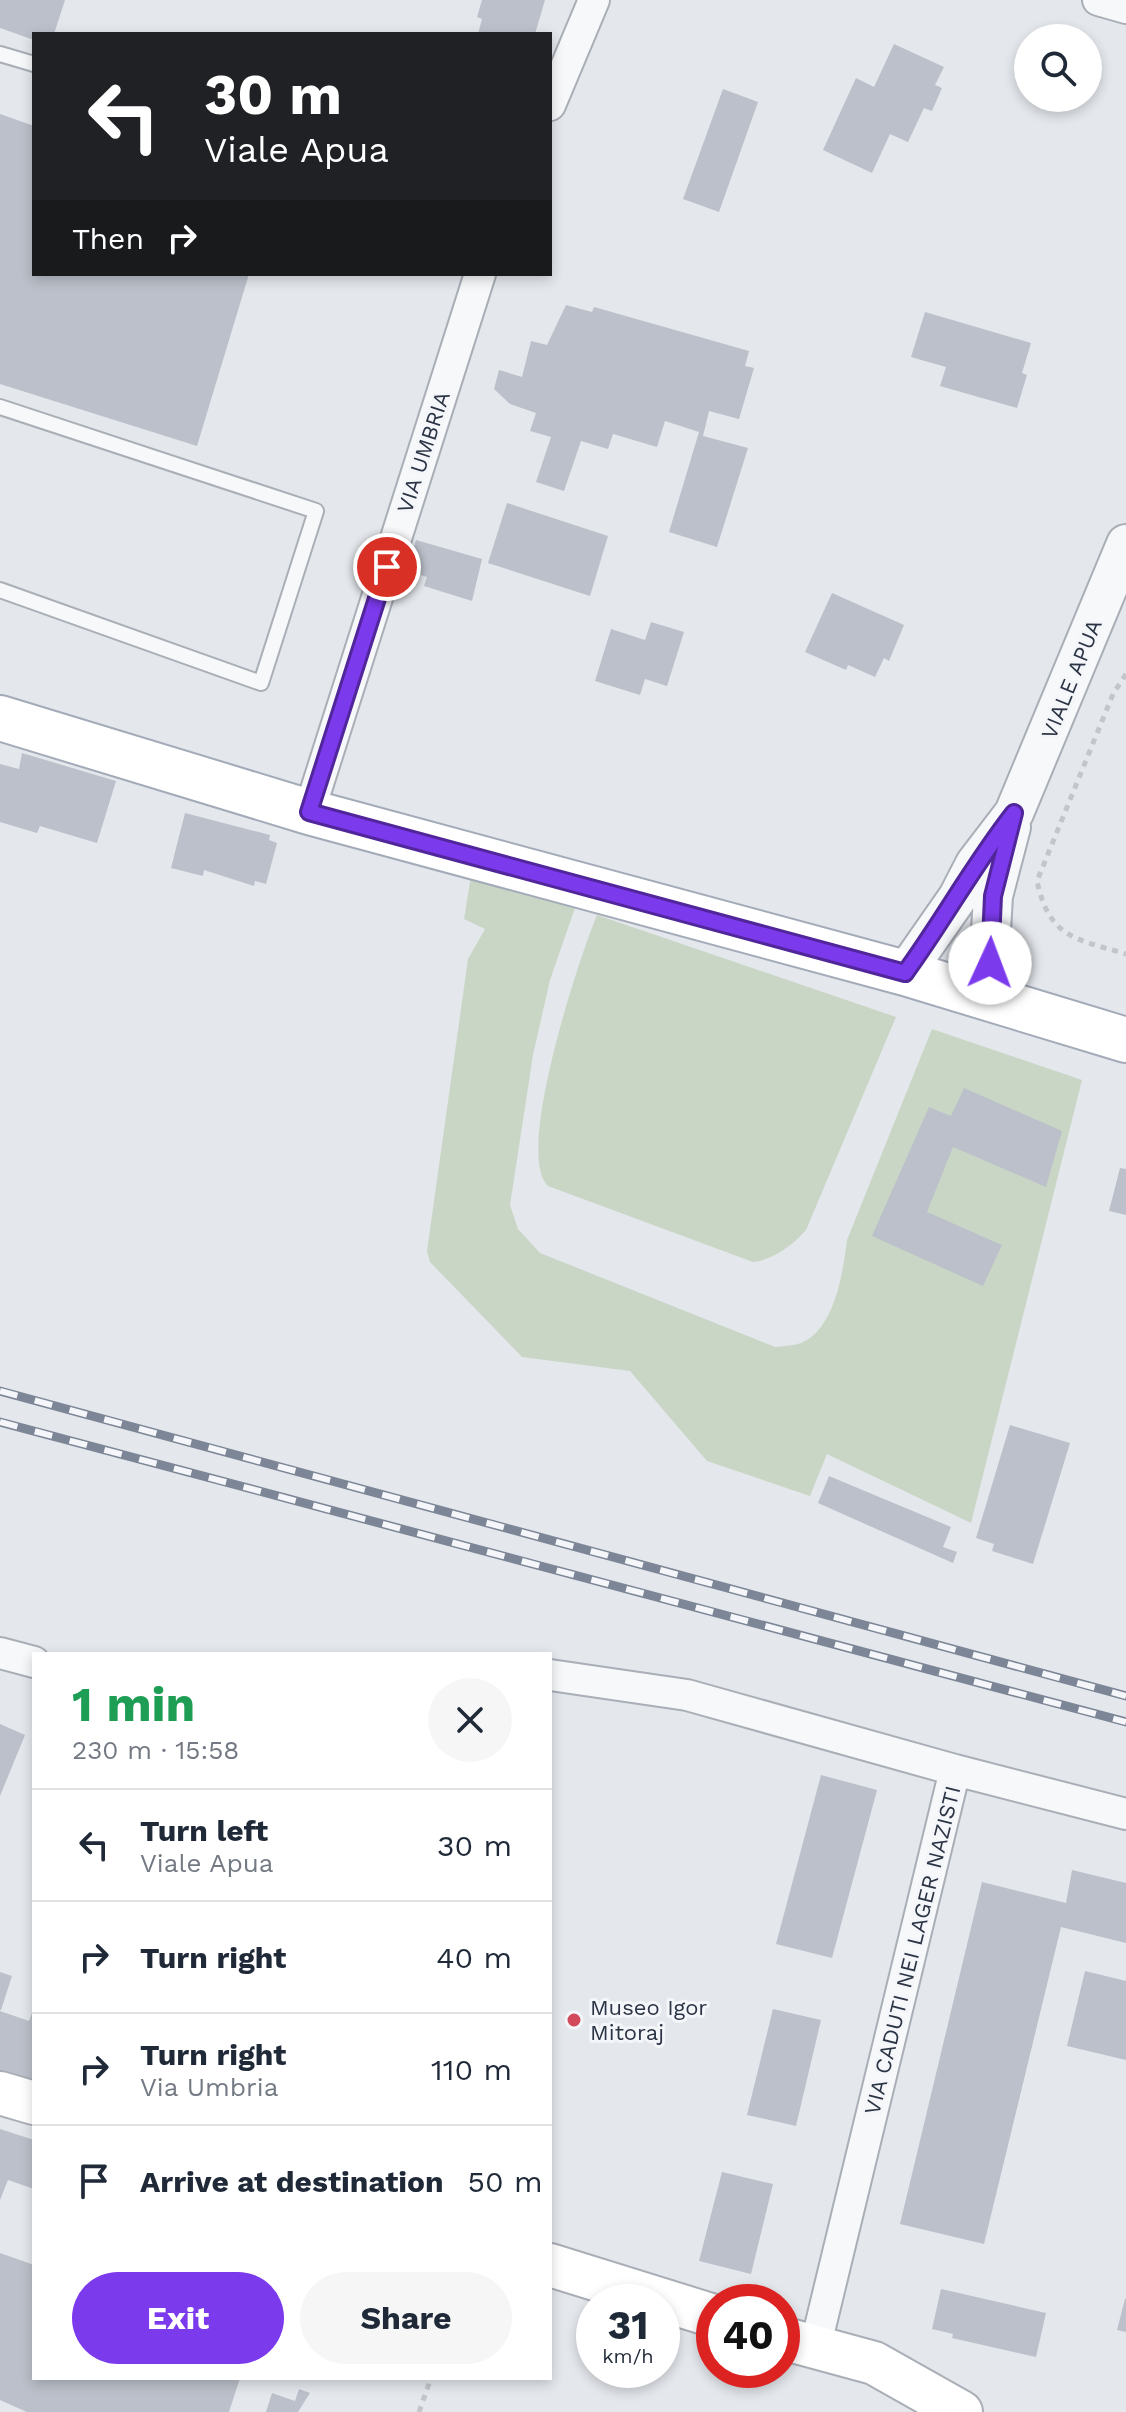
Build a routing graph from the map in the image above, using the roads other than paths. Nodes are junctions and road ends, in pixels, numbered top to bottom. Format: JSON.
{"nodes":[{"id":1,"x":594,"y":0,"type":"edge"},
{"id":2,"x":1098,"y":0,"type":"edge"},
{"id":3,"x":1126,"y":8,"type":"edge"},
{"id":4,"x":0,"y":54,"type":"edge"},
{"id":5,"x":32,"y":63,"type":"edge"},
{"id":6,"x":552,"y":100,"type":"edge"},
{"id":7,"x":479,"y":276,"type":"edge"},
{"id":8,"x":0,"y":407,"type":"edge"},
{"id":9,"x":1126,"y":544,"type":"edge"},
{"id":10,"x":0,"y":590,"type":"edge"},
{"id":11,"x":0,"y":718,"type":"edge"},
{"id":12,"x":309,"y":812,"type":"junction"},
{"id":13,"x":1014,"y":813,"type":"junction"},
{"id":14,"x":905,"y":973,"type":"junction"},
{"id":15,"x":987,"y":999,"type":"junction"},
{"id":16,"x":1126,"y":1040,"type":"edge"},
{"id":17,"x":0,"y":1653,"type":"edge"},
{"id":18,"x":32,"y":1661,"type":"edge"},
{"id":19,"x":552,"y":1675,"type":"edge"},
{"id":20,"x":955,"y":1770,"type":"junction"},
{"id":21,"x":1126,"y":1814,"type":"edge"},
{"id":22,"x":0,"y":2093,"type":"edge"},
{"id":23,"x":32,"y":2102,"type":"edge"},
{"id":24,"x":552,"y":2266,"type":"edge"},
{"id":25,"x":696,"y":2310,"type":"edge"},
{"id":26,"x":800,"y":2339,"type":"edge"},
{"id":27,"x":800,"y":2343,"type":"edge"},
{"id":28,"x":961,"y":2412,"type":"edge"}],
"edges":[{"from":1,"to":6,"type":"street"},
{"from":2,"to":3,"type":"street"},
{"from":4,"to":5,"type":"lane"},
{"from":7,"to":12,"type":"street","name":"VIA UMBRIA"},
{"from":8,"to":10,"type":"lane"},
{"from":9,"to":13,"type":"street","name":"VIALE APUA"},
{"from":11,"to":12,"type":"main road"},
{"from":12,"to":14,"type":"main road"},
{"from":13,"to":14,"type":"street","name":"VIALE APUA"},
{"from":13,"to":15,"type":"street","name":"VIALE APUA"},
{"from":14,"to":15,"type":"main road"},
{"from":15,"to":16,"type":"main road"},
{"from":17,"to":18,"type":"street"},
{"from":19,"to":20,"type":"street","name":"VIA CADUTI NEI LAGER NAZISTI"},
{"from":20,"to":21,"type":"street"},
{"from":20,"to":26,"type":"street","name":"VIA CADUTI NEI LAGER NAZISTI"},
{"from":22,"to":23,"type":"main road"},
{"from":24,"to":25,"type":"main road"},
{"from":27,"to":28,"type":"main road"}]}
